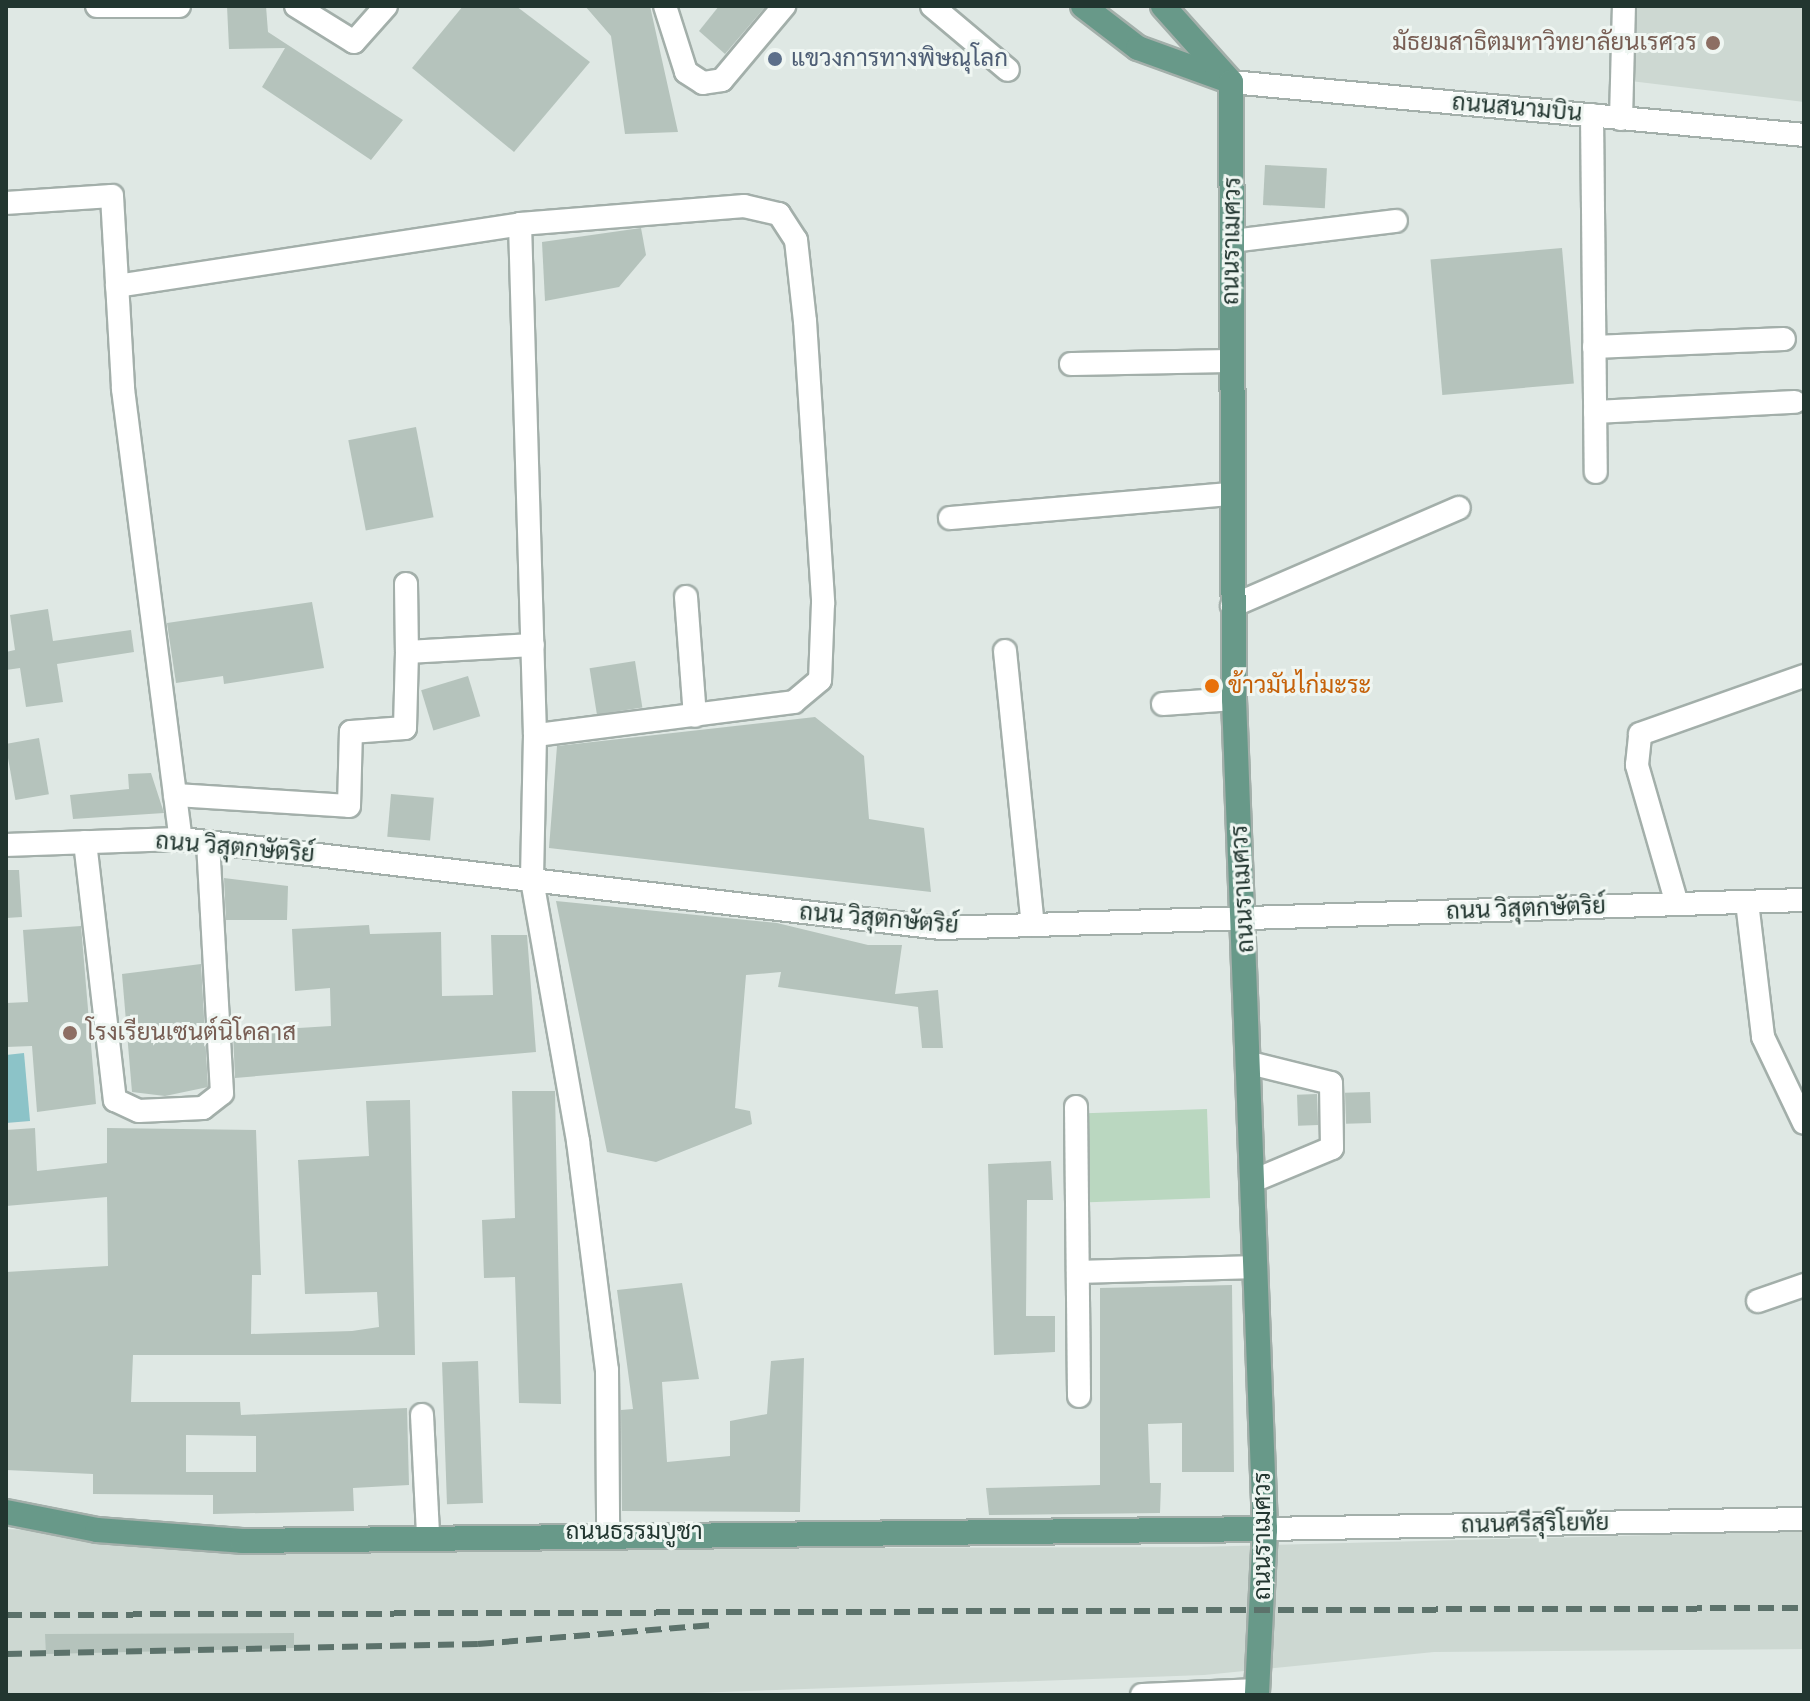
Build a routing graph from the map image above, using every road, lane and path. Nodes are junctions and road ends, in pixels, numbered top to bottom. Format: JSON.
{"nodes":[{"id":1,"x":97,"y":6,"type":"edge"},
{"id":2,"x":179,"y":6,"type":"edge"},
{"id":3,"x":296,"y":6,"type":"edge"},
{"id":4,"x":386,"y":6,"type":"edge"},
{"id":5,"x":665,"y":6,"type":"edge"},
{"id":6,"x":784,"y":6,"type":"edge"},
{"id":7,"x":932,"y":6,"type":"edge"},
{"id":8,"x":1083,"y":6,"type":"edge"},
{"id":9,"x":1163,"y":6,"type":"edge"},
{"id":10,"x":1624,"y":6,"type":"edge"},
{"id":11,"x":1008,"y":70,"type":"dead end"},
{"id":12,"x":1231,"y":82,"type":"junction"},
{"id":13,"x":1592,"y":115,"type":"junction"},
{"id":14,"x":1621,"y":119,"type":"junction"},
{"id":15,"x":1804,"y":135,"type":"edge"},
{"id":16,"x":6,"y":203,"type":"edge"},
{"id":17,"x":1396,"y":221,"type":"dead end"},
{"id":18,"x":520,"y":224,"type":"junction"},
{"id":19,"x":1232,"y":241,"type":"junction"},
{"id":20,"x":117,"y":286,"type":"junction"},
{"id":21,"x":1784,"y":339,"type":"dead end"},
{"id":22,"x":1594,"y":347,"type":"junction"},
{"id":23,"x":1231,"y":361,"type":"junction"},
{"id":24,"x":1071,"y":364,"type":"dead end"},
{"id":25,"x":1795,"y":402,"type":"dead end"},
{"id":26,"x":1595,"y":412,"type":"junction"},
{"id":27,"x":1596,"y":472,"type":"dead end"},
{"id":28,"x":1230,"y":494,"type":"junction"},
{"id":29,"x":1459,"y":508,"type":"dead end"},
{"id":30,"x":950,"y":518,"type":"dead end"},
{"id":31,"x":406,"y":584,"type":"dead end"},
{"id":32,"x":686,"y":597,"type":"dead end"},
{"id":33,"x":1232,"y":606,"type":"junction"},
{"id":34,"x":533,"y":645,"type":"junction"},
{"id":35,"x":1005,"y":651,"type":"dead end"},
{"id":36,"x":407,"y":652,"type":"junction"},
{"id":37,"x":1804,"y":676,"type":"edge"},
{"id":38,"x":1234,"y":699,"type":"junction"},
{"id":39,"x":1163,"y":704,"type":"dead end"},
{"id":40,"x":695,"y":716,"type":"junction"},
{"id":41,"x":535,"y":735,"type":"junction"},
{"id":42,"x":175,"y":795,"type":"junction"},
{"id":43,"x":181,"y":839,"type":"junction"},
{"id":44,"x":85,"y":842,"type":"junction"},
{"id":45,"x":208,"y":843,"type":"junction"},
{"id":46,"x":6,"y":845,"type":"edge"},
{"id":47,"x":532,"y":880,"type":"junction"},
{"id":48,"x":1804,"y":900,"type":"edge"},
{"id":49,"x":1747,"y":902,"type":"junction"},
{"id":50,"x":1677,"y":904,"type":"junction"},
{"id":51,"x":1245,"y":917,"type":"junction"},
{"id":52,"x":1033,"y":925,"type":"junction"},
{"id":53,"x":1250,"y":1063,"type":"junction"},
{"id":54,"x":1076,"y":1107,"type":"dead end"},
{"id":55,"x":1804,"y":1123,"type":"edge"},
{"id":56,"x":1253,"y":1181,"type":"junction"},
{"id":57,"x":1256,"y":1267,"type":"junction"},
{"id":58,"x":1078,"y":1272,"type":"junction"},
{"id":59,"x":1804,"y":1285,"type":"edge"},
{"id":60,"x":1758,"y":1301,"type":"dead end"},
{"id":61,"x":1079,"y":1396,"type":"dead end"},
{"id":62,"x":422,"y":1415,"type":"dead end"},
{"id":63,"x":6,"y":1512,"type":"edge"},
{"id":64,"x":1804,"y":1519,"type":"edge"},
{"id":65,"x":1265,"y":1529,"type":"junction"},
{"id":66,"x":608,"y":1532,"type":"junction"},
{"id":67,"x":428,"y":1535,"type":"junction"},
{"id":68,"x":1257,"y":1692,"type":"edge"},
{"id":69,"x":1142,"y":1695,"type":"edge"}],
"edges":[{"from":1,"to":2,"type":"street"},
{"from":3,"to":4,"type":"street"},
{"from":5,"to":6,"type":"street"},
{"from":7,"to":11,"type":"street"},
{"from":8,"to":12,"type":"main road"},
{"from":9,"to":12,"type":"main road"},
{"from":10,"to":14,"type":"street"},
{"from":12,"to":13,"type":"street","name":"ถนนสนามบิน"},
{"from":12,"to":19,"type":"main road","name":"ถนนราเมศวร"},
{"from":13,"to":14,"type":"street","name":"ถนนสนามบิน"},
{"from":13,"to":22,"type":"street"},
{"from":14,"to":15,"type":"street","name":"ถนนสนามบิน"},
{"from":16,"to":20,"type":"street"},
{"from":17,"to":19,"type":"street"},
{"from":18,"to":20,"type":"street"},
{"from":18,"to":34,"type":"street"},
{"from":18,"to":40,"type":"street"},
{"from":19,"to":23,"type":"main road","name":"ถนนราเมศวร"},
{"from":20,"to":42,"type":"street"},
{"from":21,"to":22,"type":"street"},
{"from":22,"to":26,"type":"street"},
{"from":23,"to":24,"type":"street"},
{"from":23,"to":28,"type":"main road","name":"ถนนราเมศวร"},
{"from":25,"to":26,"type":"street"},
{"from":26,"to":27,"type":"street"},
{"from":28,"to":30,"type":"street"},
{"from":28,"to":33,"type":"main road","name":"ถนนราเมศวร"},
{"from":29,"to":33,"type":"street"},
{"from":31,"to":36,"type":"street"},
{"from":32,"to":40,"type":"street"},
{"from":33,"to":38,"type":"main road","name":"ถนนราเมศวร"},
{"from":34,"to":36,"type":"street"},
{"from":34,"to":41,"type":"street"},
{"from":35,"to":52,"type":"street"},
{"from":36,"to":42,"type":"street"},
{"from":37,"to":50,"type":"street"},
{"from":38,"to":39,"type":"street"},
{"from":38,"to":51,"type":"main road","name":"ถนนราเมศวร"},
{"from":40,"to":41,"type":"street"},
{"from":41,"to":47,"type":"street"},
{"from":42,"to":43,"type":"street"},
{"from":43,"to":44,"type":"street","name":"ถนน วิสุตกษัตริย์"},
{"from":43,"to":45,"type":"street","name":"ถนน วิสุตกษัตริย์"},
{"from":44,"to":45,"type":"street"},
{"from":44,"to":46,"type":"street","name":"ถนน วิสุตกษัตริย์"},
{"from":45,"to":47,"type":"street","name":"ถนน วิสุตกษัตริย์"},
{"from":47,"to":52,"type":"street","name":"ถนน วิสุตกษัตริย์"},
{"from":47,"to":66,"type":"street"},
{"from":48,"to":49,"type":"street","name":"ถนน วิสุตกษัตริย์"},
{"from":49,"to":50,"type":"street","name":"ถนน วิสุตกษัตริย์"},
{"from":49,"to":55,"type":"street"},
{"from":50,"to":51,"type":"street","name":"ถนน วิสุตกษัตริย์"},
{"from":51,"to":52,"type":"street","name":"ถนน วิสุตกษัตริย์"},
{"from":51,"to":53,"type":"main road","name":"ถนนราเมศวร"},
{"from":53,"to":56,"type":"main road","name":"ถนนราเมศวร"},
{"from":53,"to":56,"type":"street"},
{"from":54,"to":58,"type":"street"},
{"from":56,"to":57,"type":"main road","name":"ถนนราเมศวร"},
{"from":57,"to":58,"type":"street"},
{"from":57,"to":65,"type":"main road","name":"ถนนราเมศวร"},
{"from":58,"to":61,"type":"street"},
{"from":59,"to":60,"type":"street"},
{"from":62,"to":67,"type":"street"},
{"from":63,"to":67,"type":"main road","name":"ถนนธรรมบูชา"},
{"from":64,"to":65,"type":"street","name":"ถนนศรีสุริโยทัย"},
{"from":65,"to":66,"type":"main road","name":"ถนนธรรมบูชา"},
{"from":65,"to":68,"type":"main road","name":"ถนนราเมศวร"},
{"from":66,"to":67,"type":"main road","name":"ถนนธรรมบูชา"},
{"from":68,"to":69,"type":"street"}]}
